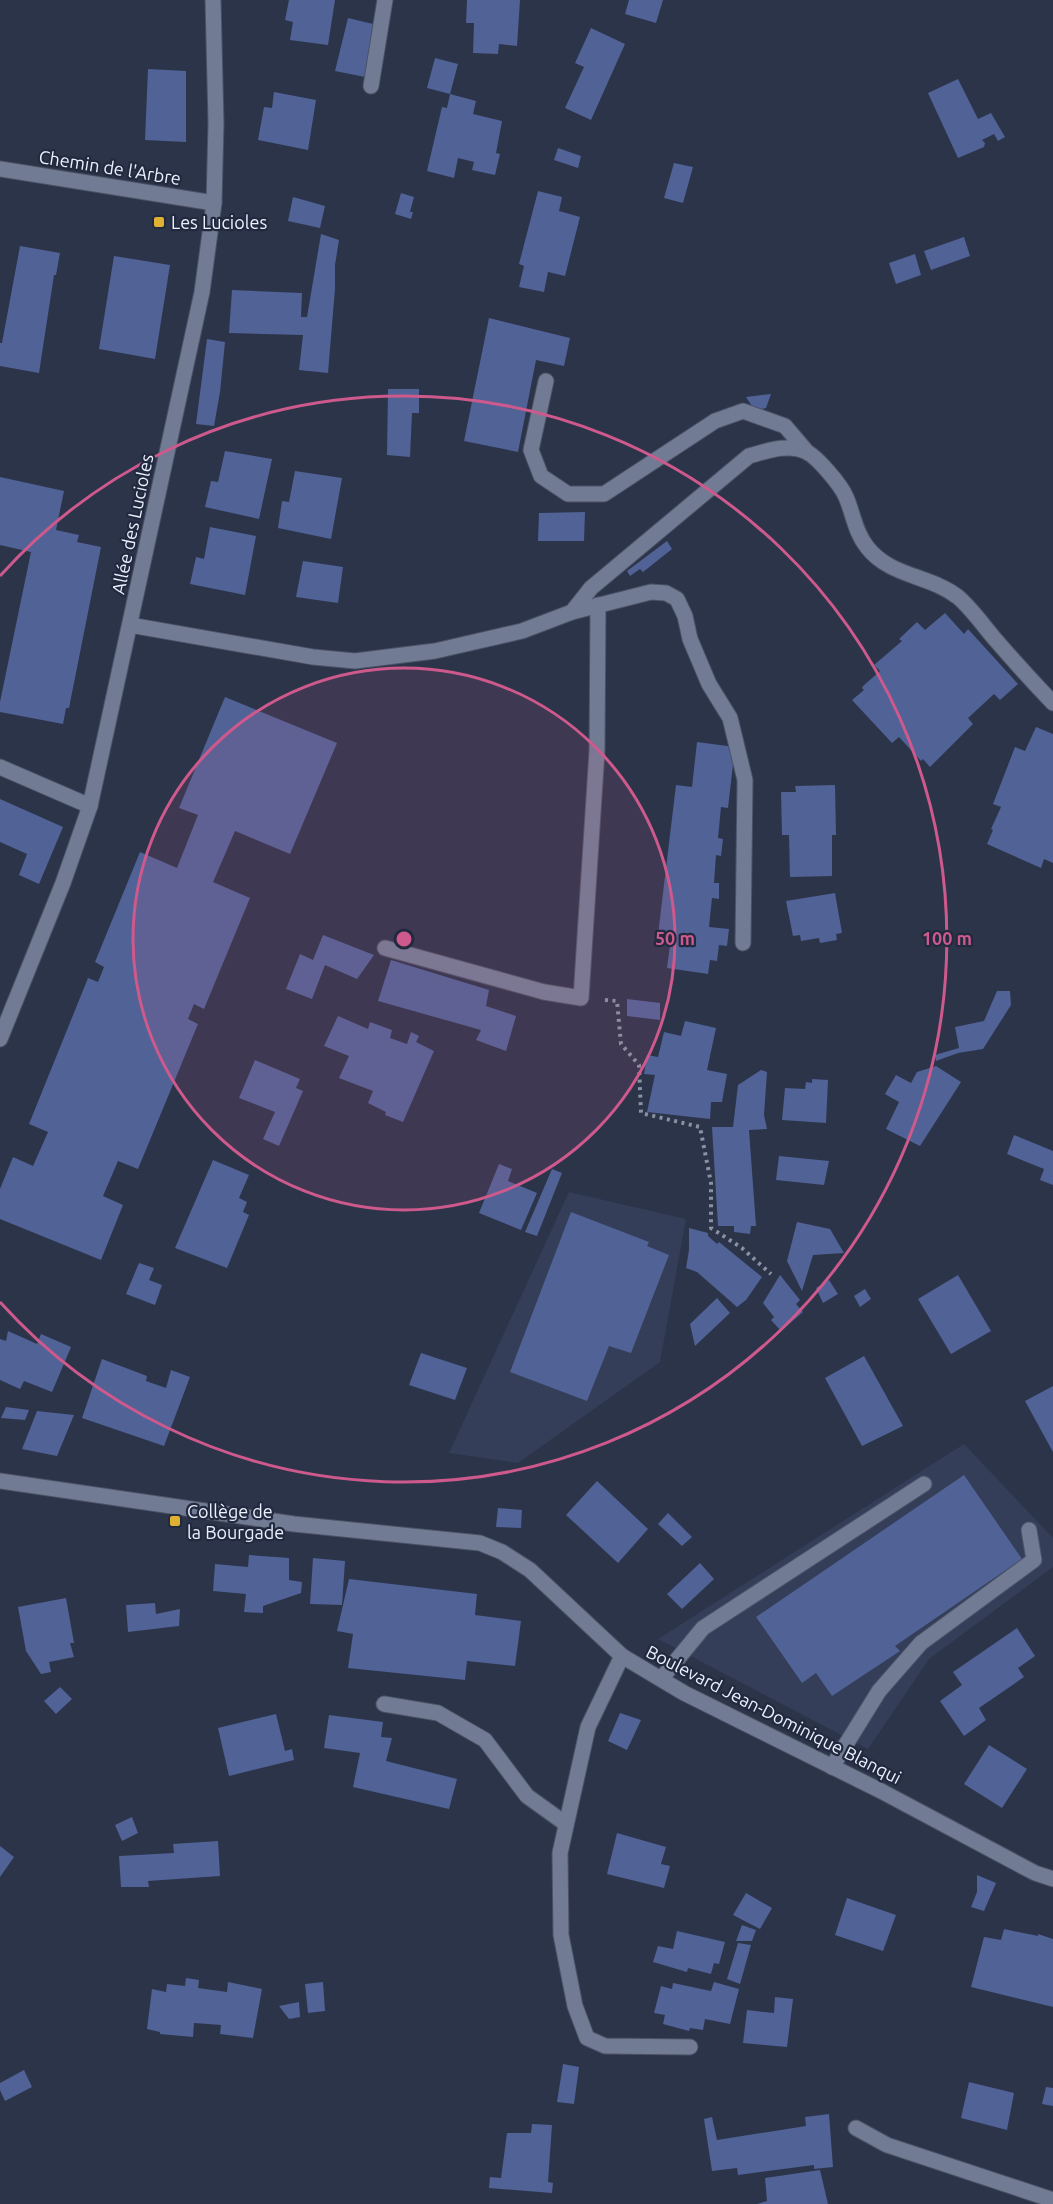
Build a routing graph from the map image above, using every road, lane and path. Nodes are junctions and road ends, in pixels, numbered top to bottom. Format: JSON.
{"nodes":[{"id":1,"x":213,"y":0,"type":"edge"},
{"id":2,"x":386,"y":0,"type":"edge"},
{"id":3,"x":371,"y":86,"type":"dead end"},
{"id":4,"x":0,"y":169,"type":"edge"},
{"id":5,"x":214,"y":203,"type":"junction"},
{"id":6,"x":546,"y":381,"type":"dead end"},
{"id":7,"x":808,"y":453,"type":"junction"},
{"id":8,"x":598,"y":605,"type":"junction"},
{"id":9,"x":572,"y":612,"type":"junction"},
{"id":10,"x":130,"y":625,"type":"junction"},
{"id":11,"x":1053,"y":703,"type":"edge"},
{"id":12,"x":0,"y":767,"type":"edge"},
{"id":13,"x":90,"y":806,"type":"junction"},
{"id":14,"x":743,"y":944,"type":"dead end"},
{"id":15,"x":385,"y":948,"type":"dead end"},
{"id":16,"x":580,"y":998,"type":"junction"},
{"id":17,"x":0,"y":1039,"type":"edge"},
{"id":18,"x":771,"y":1274,"type":"dead end"},
{"id":19,"x":0,"y":1481,"type":"edge"},
{"id":20,"x":924,"y":1484,"type":"dead end"},
{"id":21,"x":1029,"y":1530,"type":"dead end"},
{"id":22,"x":622,"y":1656,"type":"junction"},
{"id":23,"x":661,"y":1679,"type":"junction"},
{"id":24,"x":384,"y":1704,"type":"dead end"},
{"id":25,"x":832,"y":1767,"type":"junction"},
{"id":26,"x":566,"y":1824,"type":"junction"},
{"id":27,"x":1053,"y":1879,"type":"edge"},
{"id":28,"x":690,"y":2047,"type":"dead end"},
{"id":29,"x":856,"y":2128,"type":"dead end"},
{"id":30,"x":1053,"y":2200,"type":"edge"}],
"edges":[{"from":1,"to":5,"type":"street","name":"Allée des Lucioles"},
{"from":2,"to":3,"type":"street"},
{"from":4,"to":5,"type":"street","name":"Chemin de l'Arbre"},
{"from":5,"to":10,"type":"street","name":"Allée des Lucioles"},
{"from":6,"to":7,"type":"street"},
{"from":7,"to":9,"type":"street"},
{"from":7,"to":11,"type":"street"},
{"from":8,"to":9,"type":"street"},
{"from":8,"to":14,"type":"street"},
{"from":8,"to":16,"type":"street"},
{"from":9,"to":10,"type":"street"},
{"from":10,"to":13,"type":"street","name":"Allée des Lucioles"},
{"from":12,"to":13,"type":"street"},
{"from":13,"to":17,"type":"street","name":"Allée des Lucioles"},
{"from":15,"to":16,"type":"street"},
{"from":16,"to":18,"type":"path"},
{"from":19,"to":22,"type":"street","name":"Boulevard Jean-Dominique Blanqui"},
{"from":20,"to":23,"type":"street"},
{"from":21,"to":25,"type":"street"},
{"from":22,"to":23,"type":"street","name":"Boulevard Jean-Dominique Blanqui"},
{"from":22,"to":26,"type":"street"},
{"from":23,"to":25,"type":"street","name":"Boulevard Jean-Dominique Blanqui"},
{"from":24,"to":26,"type":"street"},
{"from":25,"to":27,"type":"street","name":"Boulevard Jean-Dominique Blanqui"},
{"from":26,"to":28,"type":"street"},
{"from":29,"to":30,"type":"street"}]}
